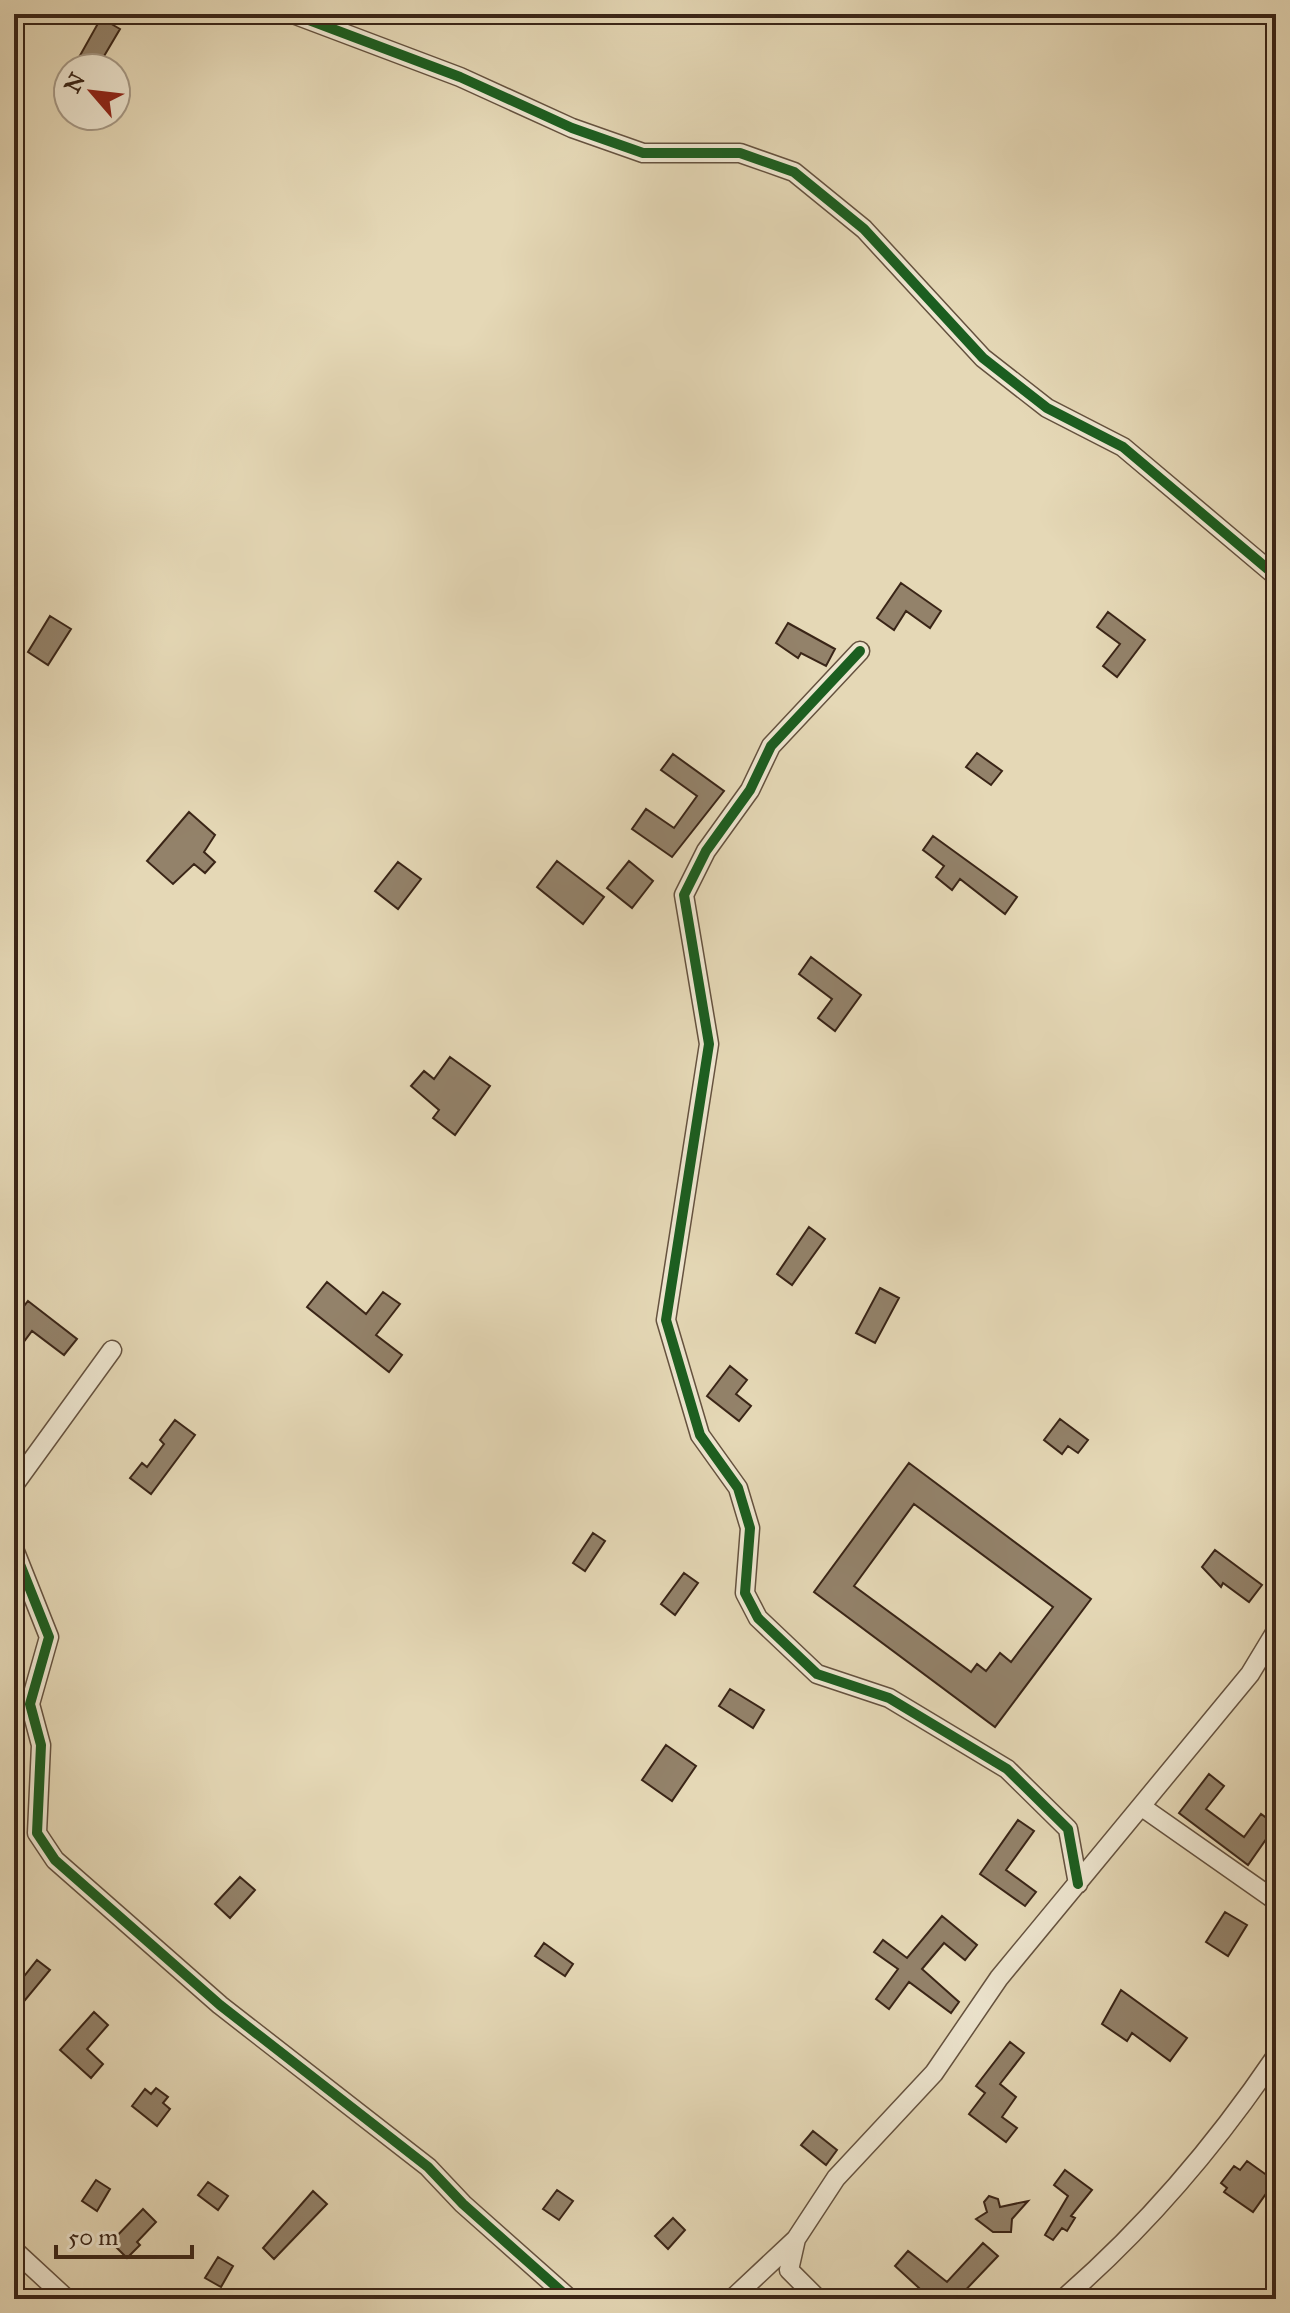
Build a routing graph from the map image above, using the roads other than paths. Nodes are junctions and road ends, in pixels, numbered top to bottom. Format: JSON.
{"nodes":[{"id":1,"x":293,"y":14,"type":"edge"},
{"id":2,"x":1276,"y":576,"type":"edge"},
{"id":3,"x":860,"y":651,"type":"dead end"},
{"id":4,"x":112,"y":1350,"type":"dead end"},
{"id":5,"x":14,"y":1485,"type":"edge"},
{"id":6,"x":14,"y":1549,"type":"edge"},
{"id":7,"x":1276,"y":1631,"type":"edge"},
{"id":8,"x":1142,"y":1807,"type":"junction"},
{"id":9,"x":1078,"y":1884,"type":"junction"},
{"id":10,"x":1276,"y":1901,"type":"edge"},
{"id":11,"x":1276,"y":2056,"type":"edge"},
{"id":12,"x":796,"y":2239,"type":"junction"},
{"id":13,"x":14,"y":2250,"type":"edge"},
{"id":14,"x":67,"y":2299,"type":"edge"},
{"id":15,"x":570,"y":2299,"type":"edge"},
{"id":16,"x":732,"y":2299,"type":"edge"},
{"id":17,"x":818,"y":2299,"type":"edge"},
{"id":18,"x":1063,"y":2299,"type":"edge"}],
"edges":[{"from":1,"to":2,"type":"street"},
{"from":3,"to":9,"type":"street"},
{"from":4,"to":5,"type":"street"},
{"from":6,"to":15,"type":"street"},
{"from":7,"to":8,"type":"street"},
{"from":8,"to":9,"type":"street"},
{"from":8,"to":10,"type":"street"},
{"from":9,"to":12,"type":"street"},
{"from":11,"to":18,"type":"street"},
{"from":12,"to":16,"type":"street"},
{"from":12,"to":17,"type":"street"},
{"from":13,"to":14,"type":"street"}]}
